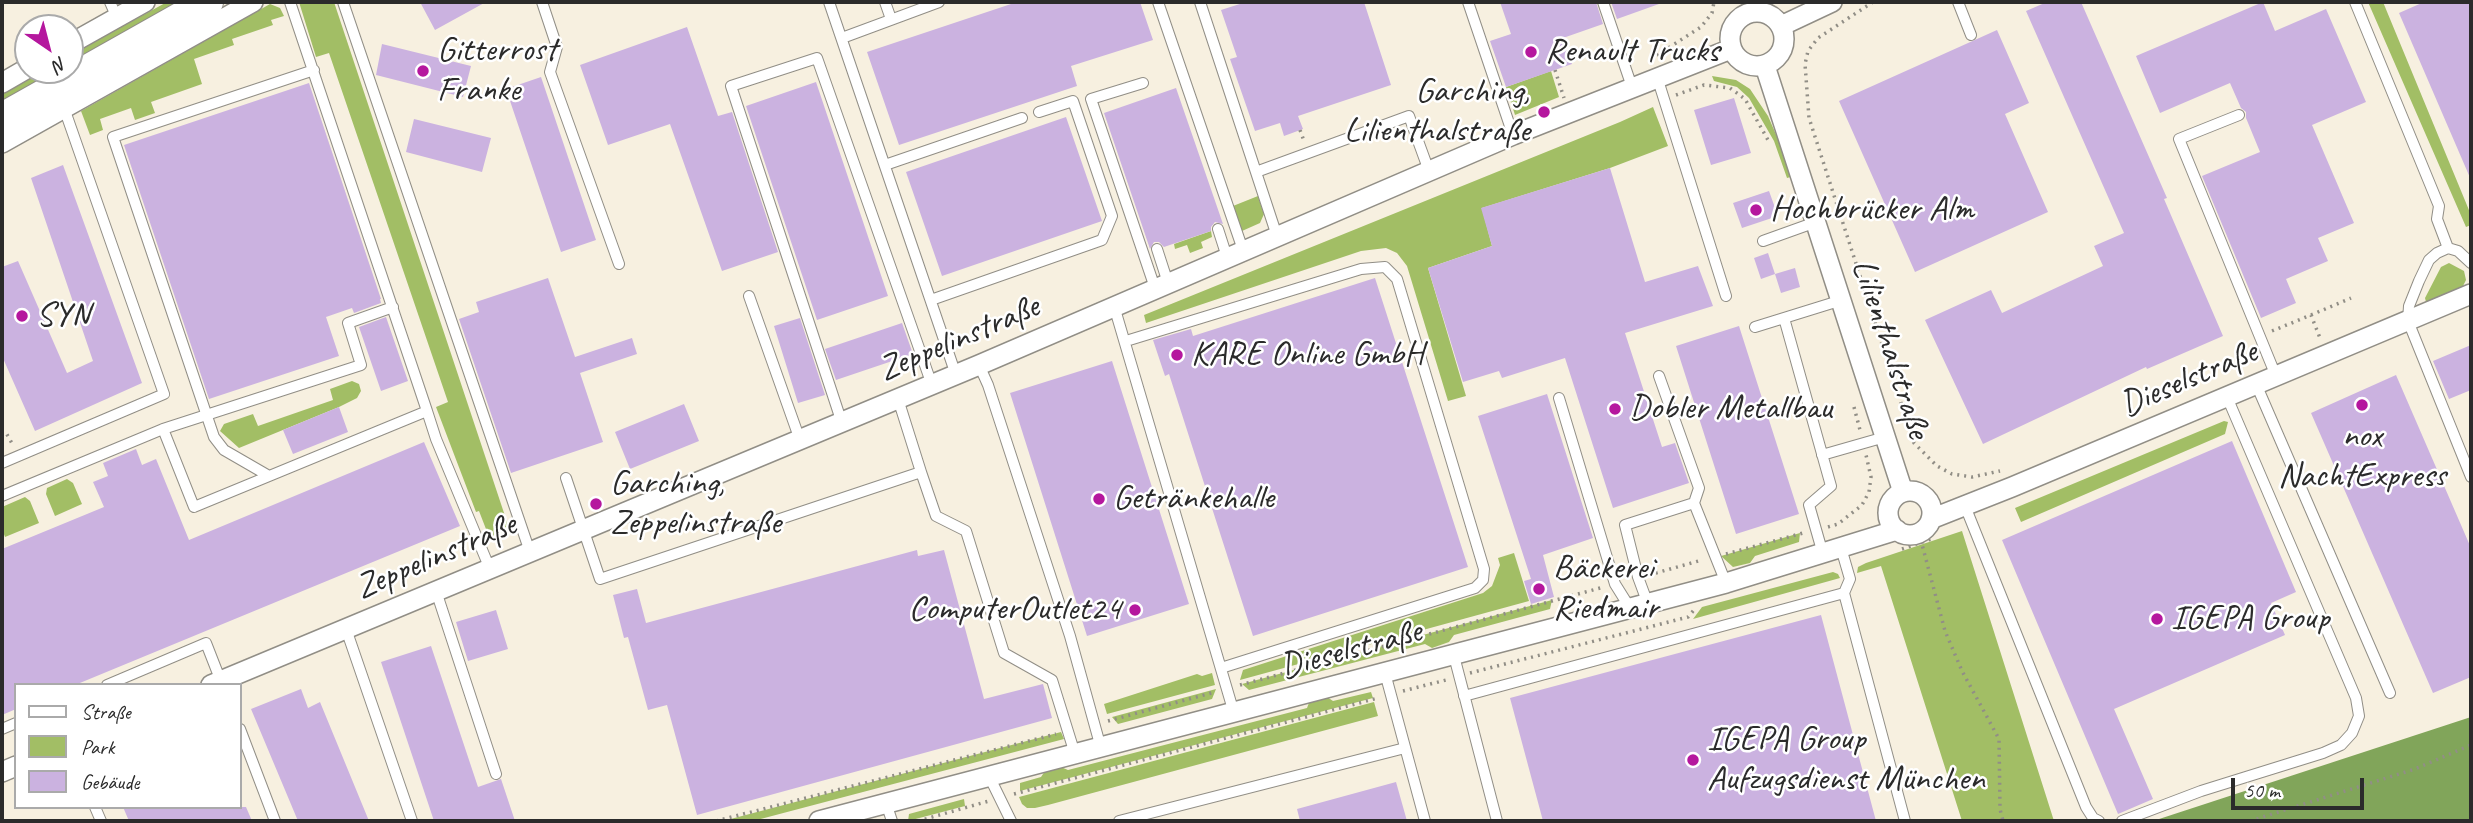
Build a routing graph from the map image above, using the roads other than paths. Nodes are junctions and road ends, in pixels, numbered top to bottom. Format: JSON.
{"nodes":[{"id":1,"x":145,"y":2,"type":"edge"},
{"id":2,"x":208,"y":2,"type":"edge"},
{"id":3,"x":253,"y":2,"type":"edge"},
{"id":4,"x":290,"y":2,"type":"edge"},
{"id":5,"x":343,"y":2,"type":"edge"},
{"id":6,"x":542,"y":2,"type":"edge"},
{"id":7,"x":829,"y":2,"type":"edge"},
{"id":8,"x":885,"y":2,"type":"edge"},
{"id":9,"x":939,"y":2,"type":"edge"},
{"id":10,"x":1158,"y":2,"type":"edge"},
{"id":11,"x":1199,"y":2,"type":"edge"},
{"id":12,"x":1468,"y":2,"type":"edge"},
{"id":13,"x":1604,"y":2,"type":"edge"},
{"id":14,"x":1832,"y":2,"type":"edge"},
{"id":15,"x":1958,"y":2,"type":"edge"},
{"id":16,"x":2355,"y":2,"type":"edge"},
{"id":17,"x":1748,"y":7,"type":"edge"},
{"id":18,"x":113,"y":10,"type":"edge"},
{"id":19,"x":891,"y":19,"type":"junction"},
{"id":20,"x":1781,"y":26,"type":"junction"},
{"id":21,"x":84,"y":33,"type":"edge"},
{"id":22,"x":1972,"y":35,"type":"dead end"},
{"id":23,"x":842,"y":37,"type":"junction"},
{"id":24,"x":1731,"y":49,"type":"junction"},
{"id":25,"x":1765,"y":66,"type":"junction"},
{"id":26,"x":314,"y":70,"type":"junction"},
{"id":27,"x":1657,"y":77,"type":"junction"},
{"id":28,"x":1630,"y":80,"type":"junction"},
{"id":29,"x":1143,"y":83,"type":"dead end"},
{"id":30,"x":64,"y":108,"type":"junction"},
{"id":31,"x":1039,"y":112,"type":"dead end"},
{"id":32,"x":2239,"y":115,"type":"dead end"},
{"id":33,"x":2,"y":118,"type":"edge"},
{"id":34,"x":1022,"y":118,"type":"dead end"},
{"id":35,"x":1513,"y":135,"type":"junction"},
{"id":36,"x":2,"y":143,"type":"edge"},
{"id":37,"x":885,"y":165,"type":"junction"},
{"id":38,"x":1429,"y":171,"type":"junction"},
{"id":39,"x":1256,"y":172,"type":"junction"},
{"id":40,"x":1816,"y":222,"type":"junction"},
{"id":41,"x":1218,"y":229,"type":"dead end"},
{"id":42,"x":1277,"y":236,"type":"junction"},
{"id":43,"x":1763,"y":241,"type":"dead end"},
{"id":44,"x":2448,"y":248,"type":"junction"},
{"id":45,"x":1157,"y":250,"type":"dead end"},
{"id":46,"x":1235,"y":254,"type":"junction"},
{"id":47,"x":2471,"y":263,"type":"edge"},
{"id":48,"x":619,"y":264,"type":"dead end"},
{"id":49,"x":1161,"y":286,"type":"junction"},
{"id":50,"x":2471,"y":294,"type":"edge"},
{"id":51,"x":749,"y":296,"type":"dead end"},
{"id":52,"x":1726,"y":296,"type":"dead end"},
{"id":53,"x":931,"y":300,"type":"junction"},
{"id":54,"x":1842,"y":300,"type":"junction"},
{"id":55,"x":1114,"y":306,"type":"junction"},
{"id":56,"x":393,"y":307,"type":"junction"},
{"id":57,"x":1784,"y":318,"type":"junction"},
{"id":58,"x":2407,"y":321,"type":"junction"},
{"id":59,"x":1755,"y":327,"type":"dead end"},
{"id":60,"x":1126,"y":341,"type":"junction"},
{"id":61,"x":979,"y":365,"type":"junction"},
{"id":62,"x":956,"y":375,"type":"junction"},
{"id":63,"x":1659,"y":376,"type":"dead end"},
{"id":64,"x":2276,"y":376,"type":"junction"},
{"id":65,"x":2256,"y":384,"type":"junction"},
{"id":66,"x":932,"y":385,"type":"junction"},
{"id":67,"x":1559,"y":397,"type":"dead end"},
{"id":68,"x":2227,"y":397,"type":"junction"},
{"id":69,"x":898,"y":399,"type":"junction"},
{"id":70,"x":427,"y":411,"type":"junction"},
{"id":71,"x":207,"y":416,"type":"junction"},
{"id":72,"x":842,"y":423,"type":"junction"},
{"id":73,"x":163,"y":429,"type":"junction"},
{"id":74,"x":1885,"y":437,"type":"junction"},
{"id":75,"x":800,"y":440,"type":"junction"},
{"id":76,"x":1822,"y":455,"type":"junction"},
{"id":77,"x":2,"y":463,"type":"edge"},
{"id":78,"x":921,"y":472,"type":"junction"},
{"id":79,"x":269,"y":476,"type":"junction"},
{"id":80,"x":2471,"y":477,"type":"edge"},
{"id":81,"x":566,"y":478,"type":"dead end"},
{"id":82,"x":1903,"y":492,"type":"junction"},
{"id":83,"x":2,"y":496,"type":"edge"},
{"id":84,"x":1694,"y":503,"type":"junction"},
{"id":85,"x":1965,"y":506,"type":"junction"},
{"id":86,"x":1925,"y":526,"type":"junction"},
{"id":87,"x":583,"y":530,"type":"junction"},
{"id":88,"x":1897,"y":530,"type":"junction"},
{"id":89,"x":1832,"y":551,"type":"junction"},
{"id":90,"x":530,"y":552,"type":"junction"},
{"id":91,"x":490,"y":569,"type":"junction"},
{"id":92,"x":1726,"y":583,"type":"junction"},
{"id":93,"x":436,"y":591,"type":"junction"},
{"id":94,"x":1844,"y":593,"type":"junction"},
{"id":95,"x":1639,"y":606,"type":"junction"},
{"id":96,"x":346,"y":629,"type":"junction"},
{"id":97,"x":1454,"y":656,"type":"junction"},
{"id":98,"x":1221,"y":668,"type":"junction"},
{"id":99,"x":1385,"y":673,"type":"junction"},
{"id":100,"x":112,"y":683,"type":"edge"},
{"id":101,"x":218,"y":683,"type":"edge"},
{"id":102,"x":2390,"y":693,"type":"dead end"},
{"id":103,"x":1464,"y":696,"type":"junction"},
{"id":104,"x":1234,"y":713,"type":"junction"},
{"id":105,"x":242,"y":734,"type":"edge"},
{"id":106,"x":1101,"y":748,"type":"junction"},
{"id":107,"x":1405,"y":748,"type":"junction"},
{"id":108,"x":1075,"y":754,"type":"junction"},
{"id":109,"x":496,"y":774,"type":"dead end"},
{"id":110,"x":989,"y":776,"type":"junction"},
{"id":111,"x":889,"y":812,"type":"edge"},
{"id":112,"x":275,"y":821,"type":"edge"},
{"id":113,"x":412,"y":821,"type":"edge"},
{"id":114,"x":818,"y":821,"type":"edge"},
{"id":115,"x":1011,"y":821,"type":"edge"},
{"id":116,"x":1119,"y":821,"type":"edge"},
{"id":117,"x":1425,"y":821,"type":"edge"},
{"id":118,"x":1497,"y":821,"type":"edge"},
{"id":119,"x":1905,"y":821,"type":"edge"},
{"id":120,"x":2099,"y":821,"type":"edge"},
{"id":121,"x":2122,"y":821,"type":"edge"}],
"edges":[{"from":1,"to":18,"type":"street"},
{"from":2,"to":33,"type":"main road"},
{"from":3,"to":30,"type":"street"},
{"from":4,"to":26,"type":"lane"},
{"from":5,"to":90,"type":"lane"},
{"from":6,"to":48,"type":"lane"},
{"from":7,"to":23,"type":"lane"},
{"from":8,"to":19,"type":"lane"},
{"from":9,"to":19,"type":"lane"},
{"from":10,"to":46,"type":"lane"},
{"from":11,"to":39,"type":"lane"},
{"from":12,"to":35,"type":"lane"},
{"from":13,"to":28,"type":"lane"},
{"from":14,"to":20,"type":"street"},
{"from":15,"to":22,"type":"lane"},
{"from":16,"to":44,"type":"lane"},
{"from":17,"to":20,"type":"street"},
{"from":17,"to":24,"type":"street"},
{"from":18,"to":21,"type":"street"},
{"from":19,"to":23,"type":"lane"},
{"from":20,"to":25,"type":"street"},
{"from":23,"to":37,"type":"lane"},
{"from":24,"to":25,"type":"street"},
{"from":24,"to":27,"type":"street","name":"Zeppelinstraße"},
{"from":25,"to":40,"type":"street","name":"Lilienthalstraße"},
{"from":26,"to":56,"type":"lane"},
{"from":26,"to":71,"type":"lane"},
{"from":27,"to":28,"type":"street","name":"Zeppelinstraße"},
{"from":27,"to":52,"type":"lane"},
{"from":28,"to":35,"type":"street","name":"Zeppelinstraße"},
{"from":29,"to":49,"type":"lane"},
{"from":30,"to":36,"type":"street"},
{"from":30,"to":77,"type":"lane"},
{"from":31,"to":53,"type":"lane"},
{"from":32,"to":64,"type":"lane"},
{"from":34,"to":37,"type":"lane"},
{"from":35,"to":38,"type":"street","name":"Zeppelinstraße"},
{"from":37,"to":53,"type":"lane"},
{"from":38,"to":39,"type":"lane"},
{"from":38,"to":42,"type":"street","name":"Zeppelinstraße"},
{"from":39,"to":42,"type":"lane"},
{"from":40,"to":43,"type":"lane"},
{"from":40,"to":54,"type":"street","name":"Lilienthalstraße"},
{"from":41,"to":46,"type":"lane"},
{"from":42,"to":46,"type":"street","name":"Zeppelinstraße"},
{"from":44,"to":47,"type":"lane"},
{"from":44,"to":58,"type":"lane"},
{"from":45,"to":49,"type":"lane"},
{"from":46,"to":49,"type":"street","name":"Zeppelinstraße"},
{"from":49,"to":55,"type":"street","name":"Zeppelinstraße"},
{"from":50,"to":58,"type":"street","name":"Dieselstraße"},
{"from":51,"to":75,"type":"lane"},
{"from":53,"to":62,"type":"lane"},
{"from":54,"to":57,"type":"lane"},
{"from":54,"to":74,"type":"street","name":"Lilienthalstraße"},
{"from":55,"to":60,"type":"lane"},
{"from":55,"to":61,"type":"street","name":"Zeppelinstraße"},
{"from":56,"to":70,"type":"lane"},
{"from":56,"to":71,"type":"lane"},
{"from":57,"to":59,"type":"lane"},
{"from":57,"to":76,"type":"lane"},
{"from":58,"to":64,"type":"street","name":"Dieselstraße"},
{"from":58,"to":80,"type":"lane"},
{"from":60,"to":98,"type":"lane"},
{"from":60,"to":98,"type":"lane"},
{"from":61,"to":62,"type":"street","name":"Zeppelinstraße"},
{"from":61,"to":106,"type":"lane"},
{"from":62,"to":66,"type":"street","name":"Zeppelinstraße"},
{"from":63,"to":84,"type":"lane"},
{"from":64,"to":65,"type":"street","name":"Dieselstraße"},
{"from":65,"to":68,"type":"street","name":"Dieselstraße"},
{"from":65,"to":102,"type":"lane"},
{"from":66,"to":69,"type":"street","name":"Zeppelinstraße"},
{"from":66,"to":72,"type":"lane"},
{"from":67,"to":95,"type":"lane"},
{"from":68,"to":85,"type":"street","name":"Dieselstraße"},
{"from":68,"to":121,"type":"lane"},
{"from":69,"to":72,"type":"street","name":"Zeppelinstraße"},
{"from":69,"to":78,"type":"lane"},
{"from":70,"to":79,"type":"lane"},
{"from":70,"to":91,"type":"lane"},
{"from":71,"to":73,"type":"lane"},
{"from":71,"to":79,"type":"lane"},
{"from":72,"to":75,"type":"street","name":"Zeppelinstraße"},
{"from":73,"to":79,"type":"lane"},
{"from":73,"to":83,"type":"lane"},
{"from":74,"to":76,"type":"lane"},
{"from":74,"to":82,"type":"street","name":"Lilienthalstraße"},
{"from":75,"to":87,"type":"street","name":"Zeppelinstraße"},
{"from":76,"to":89,"type":"lane"},
{"from":78,"to":87,"type":"lane"},
{"from":78,"to":108,"type":"lane"},
{"from":81,"to":87,"type":"lane"},
{"from":82,"to":86,"type":"street"},
{"from":82,"to":88,"type":"street"},
{"from":84,"to":92,"type":"lane"},
{"from":84,"to":95,"type":"lane"},
{"from":85,"to":86,"type":"street","name":"Dieselstraße"},
{"from":85,"to":120,"type":"lane"},
{"from":86,"to":88,"type":"street"},
{"from":87,"to":90,"type":"street","name":"Zeppelinstraße"},
{"from":88,"to":89,"type":"street","name":"Dieselstraße"},
{"from":89,"to":92,"type":"street","name":"Dieselstraße"},
{"from":89,"to":94,"type":"lane"},
{"from":90,"to":91,"type":"street","name":"Zeppelinstraße"},
{"from":91,"to":93,"type":"street","name":"Zeppelinstraße"},
{"from":92,"to":95,"type":"street","name":"Dieselstraße"},
{"from":93,"to":96,"type":"street","name":"Zeppelinstraße"},
{"from":93,"to":109,"type":"lane"},
{"from":94,"to":103,"type":"lane"},
{"from":94,"to":119,"type":"lane"},
{"from":95,"to":97,"type":"street","name":"Dieselstraße"},
{"from":96,"to":101,"type":"street","name":"Zeppelinstraße"},
{"from":96,"to":113,"type":"lane"},
{"from":97,"to":99,"type":"street","name":"Dieselstraße"},
{"from":97,"to":103,"type":"lane"},
{"from":98,"to":104,"type":"lane"},
{"from":99,"to":104,"type":"street","name":"Dieselstraße"},
{"from":99,"to":107,"type":"lane"},
{"from":100,"to":101,"type":"lane"},
{"from":103,"to":118,"type":"lane"},
{"from":104,"to":106,"type":"street","name":"Dieselstraße"},
{"from":105,"to":112,"type":"lane"},
{"from":106,"to":108,"type":"street","name":"Dieselstraße"},
{"from":107,"to":116,"type":"lane"},
{"from":107,"to":117,"type":"lane"},
{"from":108,"to":110,"type":"street","name":"Dieselstraße"},
{"from":110,"to":111,"type":"street","name":"Dieselstraße"},
{"from":110,"to":115,"type":"lane"},
{"from":111,"to":114,"type":"street","name":"Dieselstraße"}]}
